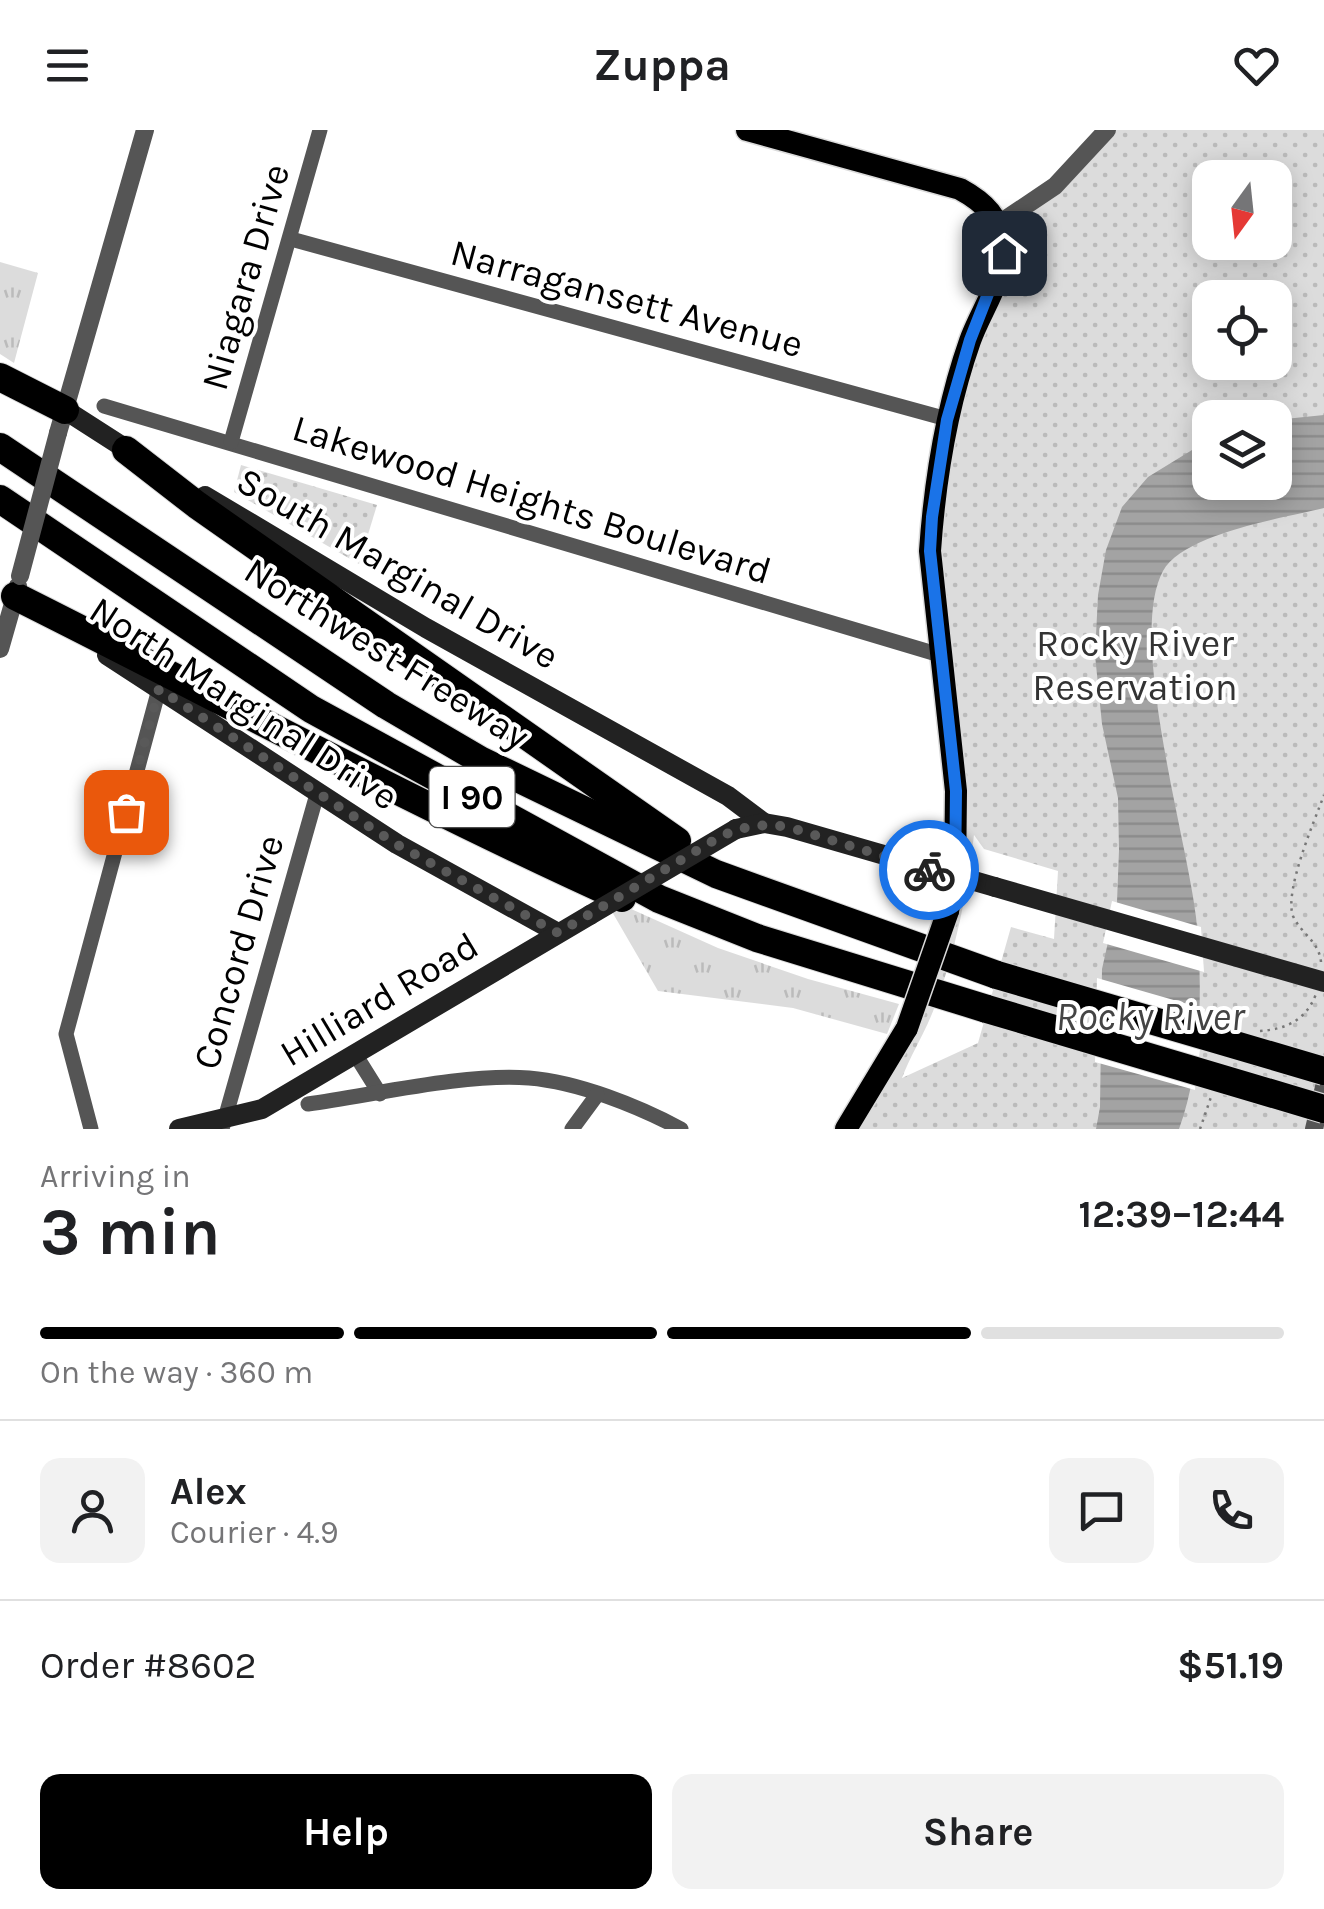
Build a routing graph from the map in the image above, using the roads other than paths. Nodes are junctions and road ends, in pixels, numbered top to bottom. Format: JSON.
{"nodes":[{"id":1,"x":144,"y":130,"type":"edge"},
{"id":2,"x":320,"y":130,"type":"edge"},
{"id":3,"x":747,"y":130,"type":"edge"},
{"id":4,"x":1107,"y":130,"type":"edge"},
{"id":5,"x":998,"y":225,"type":"junction"},
{"id":6,"x":290,"y":239,"type":"junction"},
{"id":7,"x":0,"y":367,"type":"edge"},
{"id":8,"x":0,"y":377,"type":"edge"},
{"id":9,"x":104,"y":406,"type":"dead end"},
{"id":10,"x":947,"y":420,"type":"junction"},
{"id":11,"x":62,"y":422,"type":"junction"},
{"id":12,"x":232,"y":442,"type":"junction"},
{"id":13,"x":0,"y":447,"type":"edge"},
{"id":14,"x":126,"y":450,"type":"junction"},
{"id":15,"x":0,"y":498,"type":"edge"},
{"id":16,"x":12,"y":586,"type":"edge"},
{"id":17,"x":0,"y":648,"type":"edge"},
{"id":18,"x":940,"y":655,"type":"junction"},
{"id":19,"x":159,"y":689,"type":"junction"},
{"id":20,"x":316,"y":794,"type":"junction"},
{"id":21,"x":764,"y":823,"type":"junction"},
{"id":22,"x":716,"y":874,"type":"junction"},
{"id":23,"x":955,"y":878,"type":"junction"},
{"id":24,"x":558,"y":933,"type":"junction"},
{"id":25,"x":1324,"y":982,"type":"edge"},
{"id":26,"x":958,"y":1000,"type":"junction"},
{"id":27,"x":355,"y":1054,"type":"junction"},
{"id":28,"x":1324,"y":1071,"type":"edge"},
{"id":29,"x":1324,"y":1086,"type":"edge"},
{"id":30,"x":380,"y":1094,"type":"junction"},
{"id":31,"x":598,"y":1095,"type":"junction"},
{"id":32,"x":308,"y":1104,"type":"dead end"},
{"id":33,"x":1324,"y":1109,"type":"edge"},
{"id":34,"x":223,"y":1124,"type":"edge"},
{"id":35,"x":91,"y":1129,"type":"edge"},
{"id":36,"x":179,"y":1129,"type":"edge"},
{"id":37,"x":572,"y":1129,"type":"edge"},
{"id":38,"x":680,"y":1129,"type":"edge"},
{"id":39,"x":846,"y":1129,"type":"edge"},
{"id":40,"x":1314,"y":1129,"type":"edge"}],
"edges":[{"from":1,"to":11,"type":"street"},
{"from":2,"to":6,"type":"street","name":"Niagara Drive"},
{"from":3,"to":5,"type":"main road"},
{"from":4,"to":5,"type":"street"},
{"from":5,"to":10,"type":"main road"},
{"from":6,"to":10,"type":"street","name":"Narragansett Avenue"},
{"from":6,"to":12,"type":"street","name":"Niagara Drive"},
{"from":7,"to":11,"type":"main road","name":"South Marginal Drive"},
{"from":8,"to":11,"type":"highway"},
{"from":9,"to":12,"type":"street","name":"Lakewood Heights Boulevard"},
{"from":10,"to":18,"type":"main road"},
{"from":11,"to":14,"type":"main road","name":"South Marginal Drive"},
{"from":11,"to":16,"type":"street","bridge":true},
{"from":12,"to":18,"type":"street","name":"Lakewood Heights Boulevard"},
{"from":13,"to":22,"type":"highway","name":"Northwest Freeway","number":"I 90"},
{"from":14,"to":21,"type":"main road","name":"South Marginal Drive"},
{"from":14,"to":22,"type":"highway"},
{"from":15,"to":26,"type":"highway","name":"Northwest Freeway","number":"I 90"},
{"from":16,"to":17,"type":"street"},
{"from":16,"to":19,"type":"main road","name":"North Marginal Drive"},
{"from":16,"to":26,"type":"highway"},
{"from":18,"to":23,"type":"main road"},
{"from":19,"to":20,"type":"main road","name":"North Marginal Drive"},
{"from":19,"to":35,"type":"street"},
{"from":20,"to":24,"type":"main road","name":"North Marginal Drive"},
{"from":20,"to":34,"type":"street","name":"Concord Drive"},
{"from":21,"to":23,"type":"main road","name":"Hilliard Road"},
{"from":21,"to":24,"type":"main road","name":"Hilliard Road","bridge":true},
{"from":22,"to":28,"type":"highway","name":"Northwest Freeway","number":"I 90","bridge":true},
{"from":23,"to":25,"type":"main road","name":"Hilliard Road","bridge":true},
{"from":23,"to":39,"type":"main road","bridge":true},
{"from":24,"to":27,"type":"main road","name":"Hilliard Road"},
{"from":26,"to":33,"type":"highway","name":"Northwest Freeway","number":"I 90","bridge":true},
{"from":27,"to":30,"type":"street"},
{"from":27,"to":34,"type":"main road","name":"Hilliard Road"},
{"from":29,"to":40,"type":"street"},
{"from":30,"to":31,"type":"street"},
{"from":30,"to":32,"type":"street"},
{"from":31,"to":37,"type":"street"},
{"from":31,"to":38,"type":"street"},
{"from":34,"to":36,"type":"main road","name":"Hilliard Road"}]}
